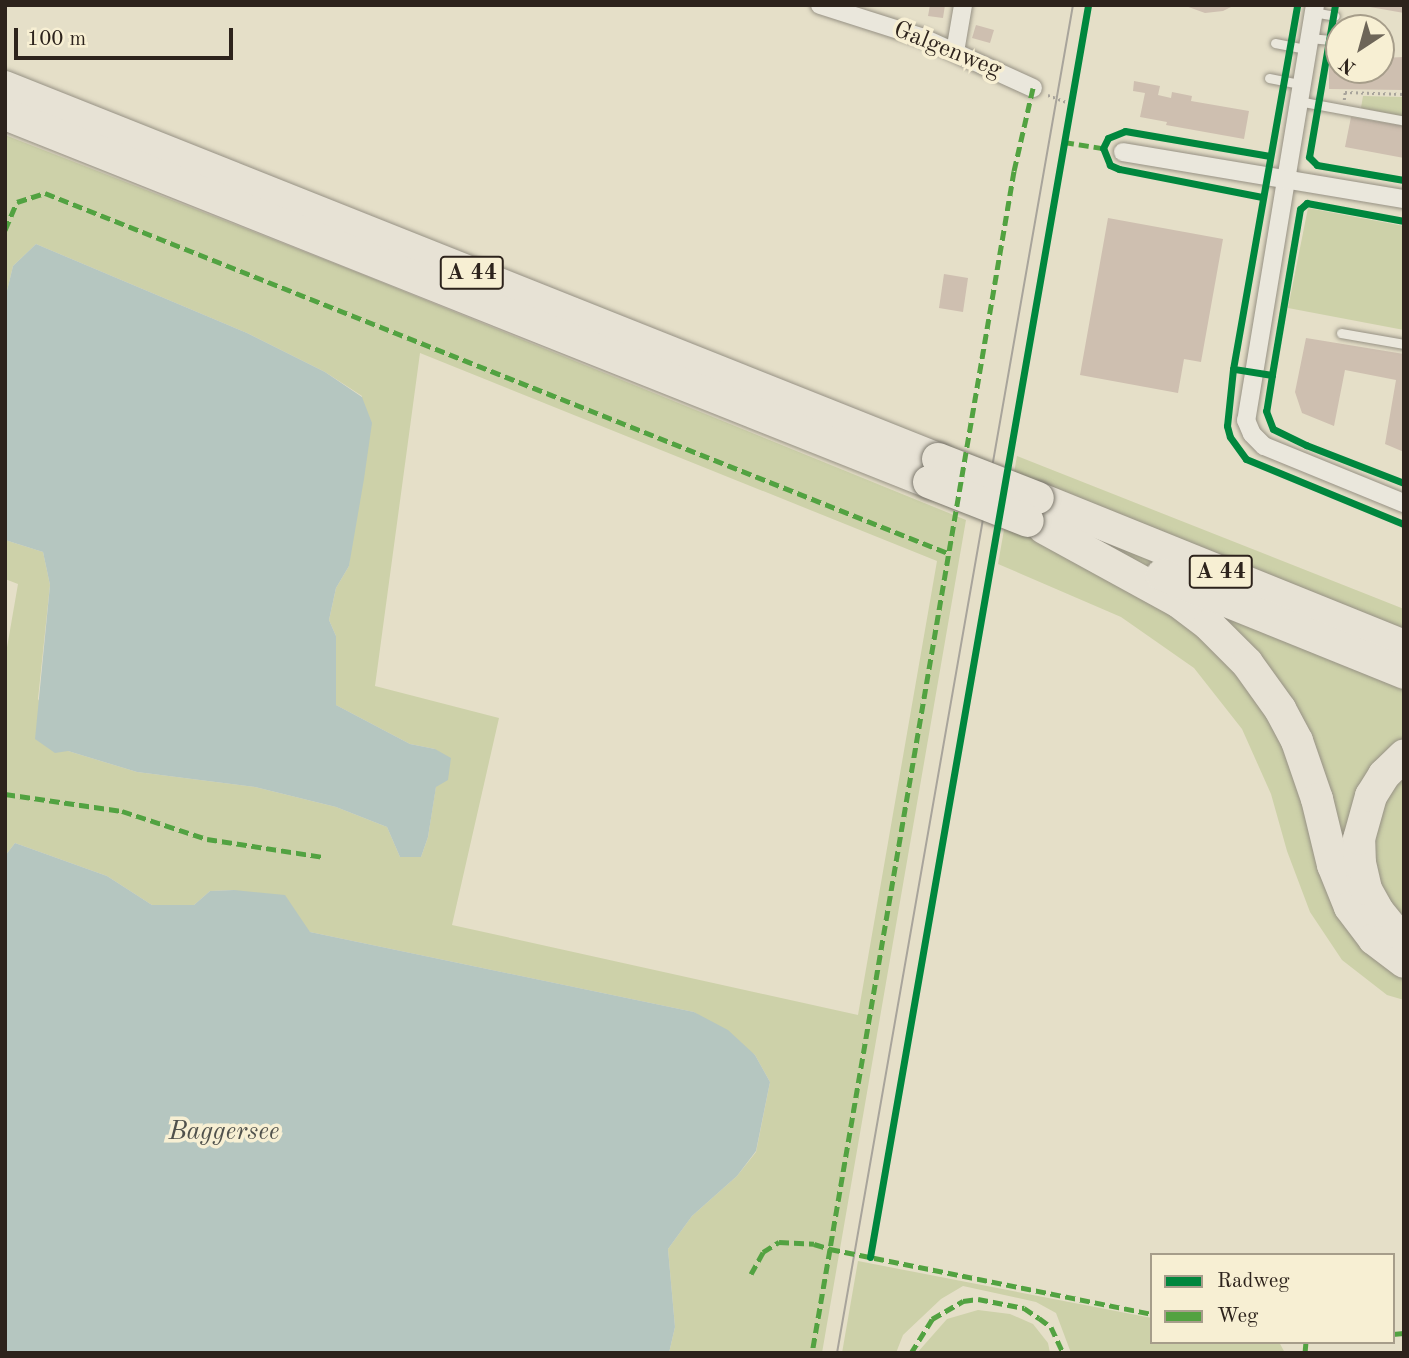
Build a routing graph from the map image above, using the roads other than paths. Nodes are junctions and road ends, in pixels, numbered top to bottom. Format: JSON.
{"nodes":[{"id":1,"x":820,"y":5,"type":"edge"},
{"id":2,"x":963,"y":5,"type":"edge"},
{"id":3,"x":1314,"y":9,"type":"edge"},
{"id":4,"x":1325,"y":41,"type":"edge"},
{"id":5,"x":1275,"y":43,"type":"dead end"},
{"id":6,"x":1308,"y":44,"type":"junction"},
{"id":7,"x":955,"y":52,"type":"junction"},
{"id":8,"x":1269,"y":78,"type":"dead end"},
{"id":9,"x":5,"y":87,"type":"edge"},
{"id":10,"x":1033,"y":88,"type":"road end"},
{"id":11,"x":1299,"y":93,"type":"junction"},
{"id":12,"x":5,"y":114,"type":"edge"},
{"id":13,"x":1401,"y":120,"type":"dead end"},
{"id":14,"x":1123,"y":152,"type":"dead end"},
{"id":15,"x":1284,"y":179,"type":"junction"},
{"id":16,"x":1404,"y":199,"type":"edge"},
{"id":17,"x":1341,"y":334,"type":"dead end"},
{"id":18,"x":1404,"y":344,"type":"edge"},
{"id":19,"x":933,"y":470,"type":"junction"},
{"id":20,"x":1404,"y":503,"type":"edge"},
{"id":21,"x":1036,"y":516,"type":"junction"},
{"id":22,"x":1404,"y":646,"type":"edge"},
{"id":23,"x":1404,"y":673,"type":"edge"},
{"id":24,"x":1404,"y":756,"type":"edge"},
{"id":25,"x":1404,"y":940,"type":"edge"},
{"id":26,"x":1404,"y":962,"type":"edge"}],
"edges":[{"from":1,"to":7,"type":"street","name":"Galgenweg"},
{"from":2,"to":7,"type":"street"},
{"from":3,"to":6,"type":"street"},
{"from":4,"to":6,"type":"lane"},
{"from":5,"to":6,"type":"lane"},
{"from":6,"to":11,"type":"street"},
{"from":7,"to":10,"type":"street","name":"Galgenweg"},
{"from":8,"to":11,"type":"lane"},
{"from":9,"to":19,"type":"highway","number":"A 44"},
{"from":11,"to":13,"type":"lane"},
{"from":11,"to":15,"type":"street"},
{"from":12,"to":19,"type":"highway","number":"A 44"},
{"from":14,"to":15,"type":"street"},
{"from":15,"to":16,"type":"street"},
{"from":15,"to":20,"type":"street"},
{"from":17,"to":18,"type":"lane"},
{"from":19,"to":21,"type":"highway","number":"A 44","bridge":true},
{"from":21,"to":22,"type":"highway","number":"A 44"},
{"from":21,"to":23,"type":"highway","number":"A 44"},
{"from":21,"to":26,"type":"highway"},
{"from":24,"to":25,"type":"highway"}]}
